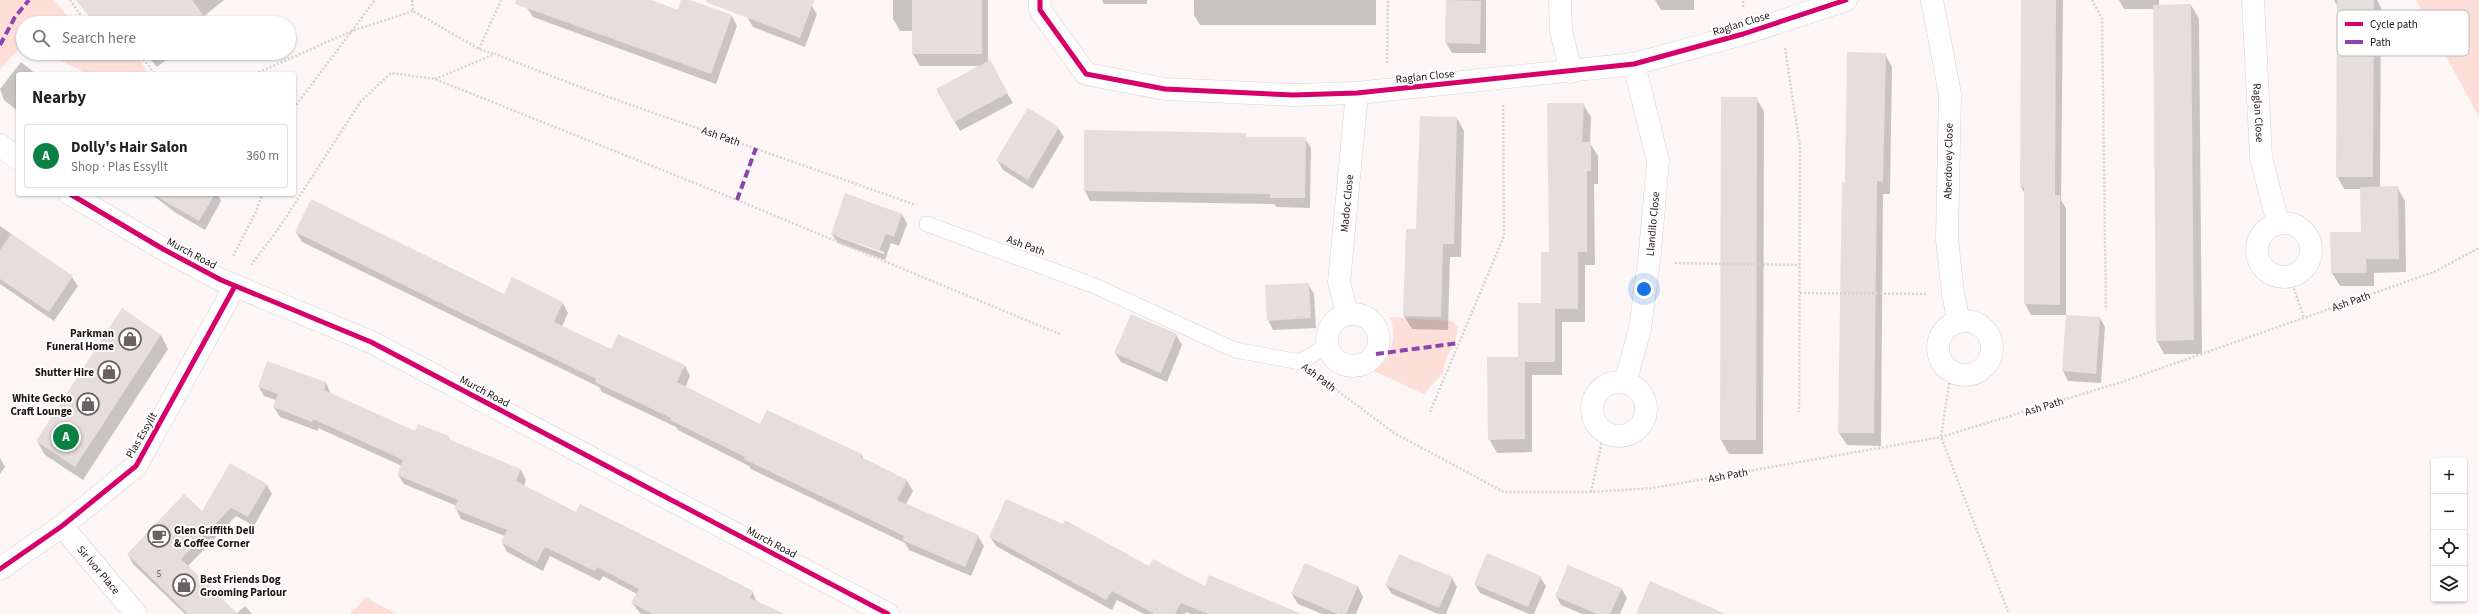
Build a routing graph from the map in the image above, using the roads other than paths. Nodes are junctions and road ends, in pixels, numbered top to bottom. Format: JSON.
{"nodes":[{"id":1,"x":1040,"y":0,"type":"edge"},
{"id":2,"x":1560,"y":0,"type":"edge"},
{"id":3,"x":1846,"y":0,"type":"edge"},
{"id":4,"x":1932,"y":0,"type":"edge"},
{"id":5,"x":2252,"y":0,"type":"edge"},
{"id":6,"x":1634,"y":64,"type":"junction"},
{"id":7,"x":1571,"y":72,"type":"junction"},
{"id":8,"x":1357,"y":93,"type":"junction"},
{"id":9,"x":0,"y":145,"type":"edge"},
{"id":10,"x":16,"y":157,"type":"edge"},
{"id":11,"x":73,"y":196,"type":"edge"},
{"id":12,"x":927,"y":224,"type":"dead end"},
{"id":13,"x":2278,"y":224,"type":"junction"},
{"id":14,"x":228,"y":283,"type":"junction"},
{"id":15,"x":1347,"y":313,"type":"junction"},
{"id":16,"x":1959,"y":322,"type":"junction"},
{"id":17,"x":1326,"y":346,"type":"junction"},
{"id":18,"x":1625,"y":383,"type":"junction"},
{"id":19,"x":62,"y":526,"type":"junction"},
{"id":20,"x":0,"y":569,"type":"edge"},
{"id":21,"x":136,"y":614,"type":"edge"},
{"id":22,"x":888,"y":614,"type":"edge"}],
"edges":[{"from":1,"to":8,"type":"street","name":"Raglan Close"},
{"from":2,"to":7,"type":"street"},
{"from":3,"to":6,"type":"street","name":"Raglan Close"},
{"from":4,"to":16,"type":"street","name":"Aberdovey Close"},
{"from":5,"to":13,"type":"street","name":"Raglan Close"},
{"from":6,"to":7,"type":"street","name":"Raglan Close"},
{"from":6,"to":18,"type":"street","name":"Llandilo Close"},
{"from":7,"to":8,"type":"street","name":"Raglan Close"},
{"from":8,"to":15,"type":"street","name":"Madoc Close"},
{"from":9,"to":10,"type":"street"},
{"from":11,"to":14,"type":"street","name":"Murch Road"},
{"from":12,"to":17,"type":"lane"},
{"from":13,"to":13,"type":"street"},
{"from":14,"to":19,"type":"street","name":"Plas Essyllt"},
{"from":14,"to":22,"type":"street","name":"Murch Road"},
{"from":15,"to":17,"type":"street"},
{"from":15,"to":17,"type":"street"},
{"from":16,"to":16,"type":"street"},
{"from":18,"to":18,"type":"street"},
{"from":19,"to":20,"type":"street","name":"Plas Essyllt"},
{"from":19,"to":21,"type":"street","name":"Sir Ivor Place"}]}
